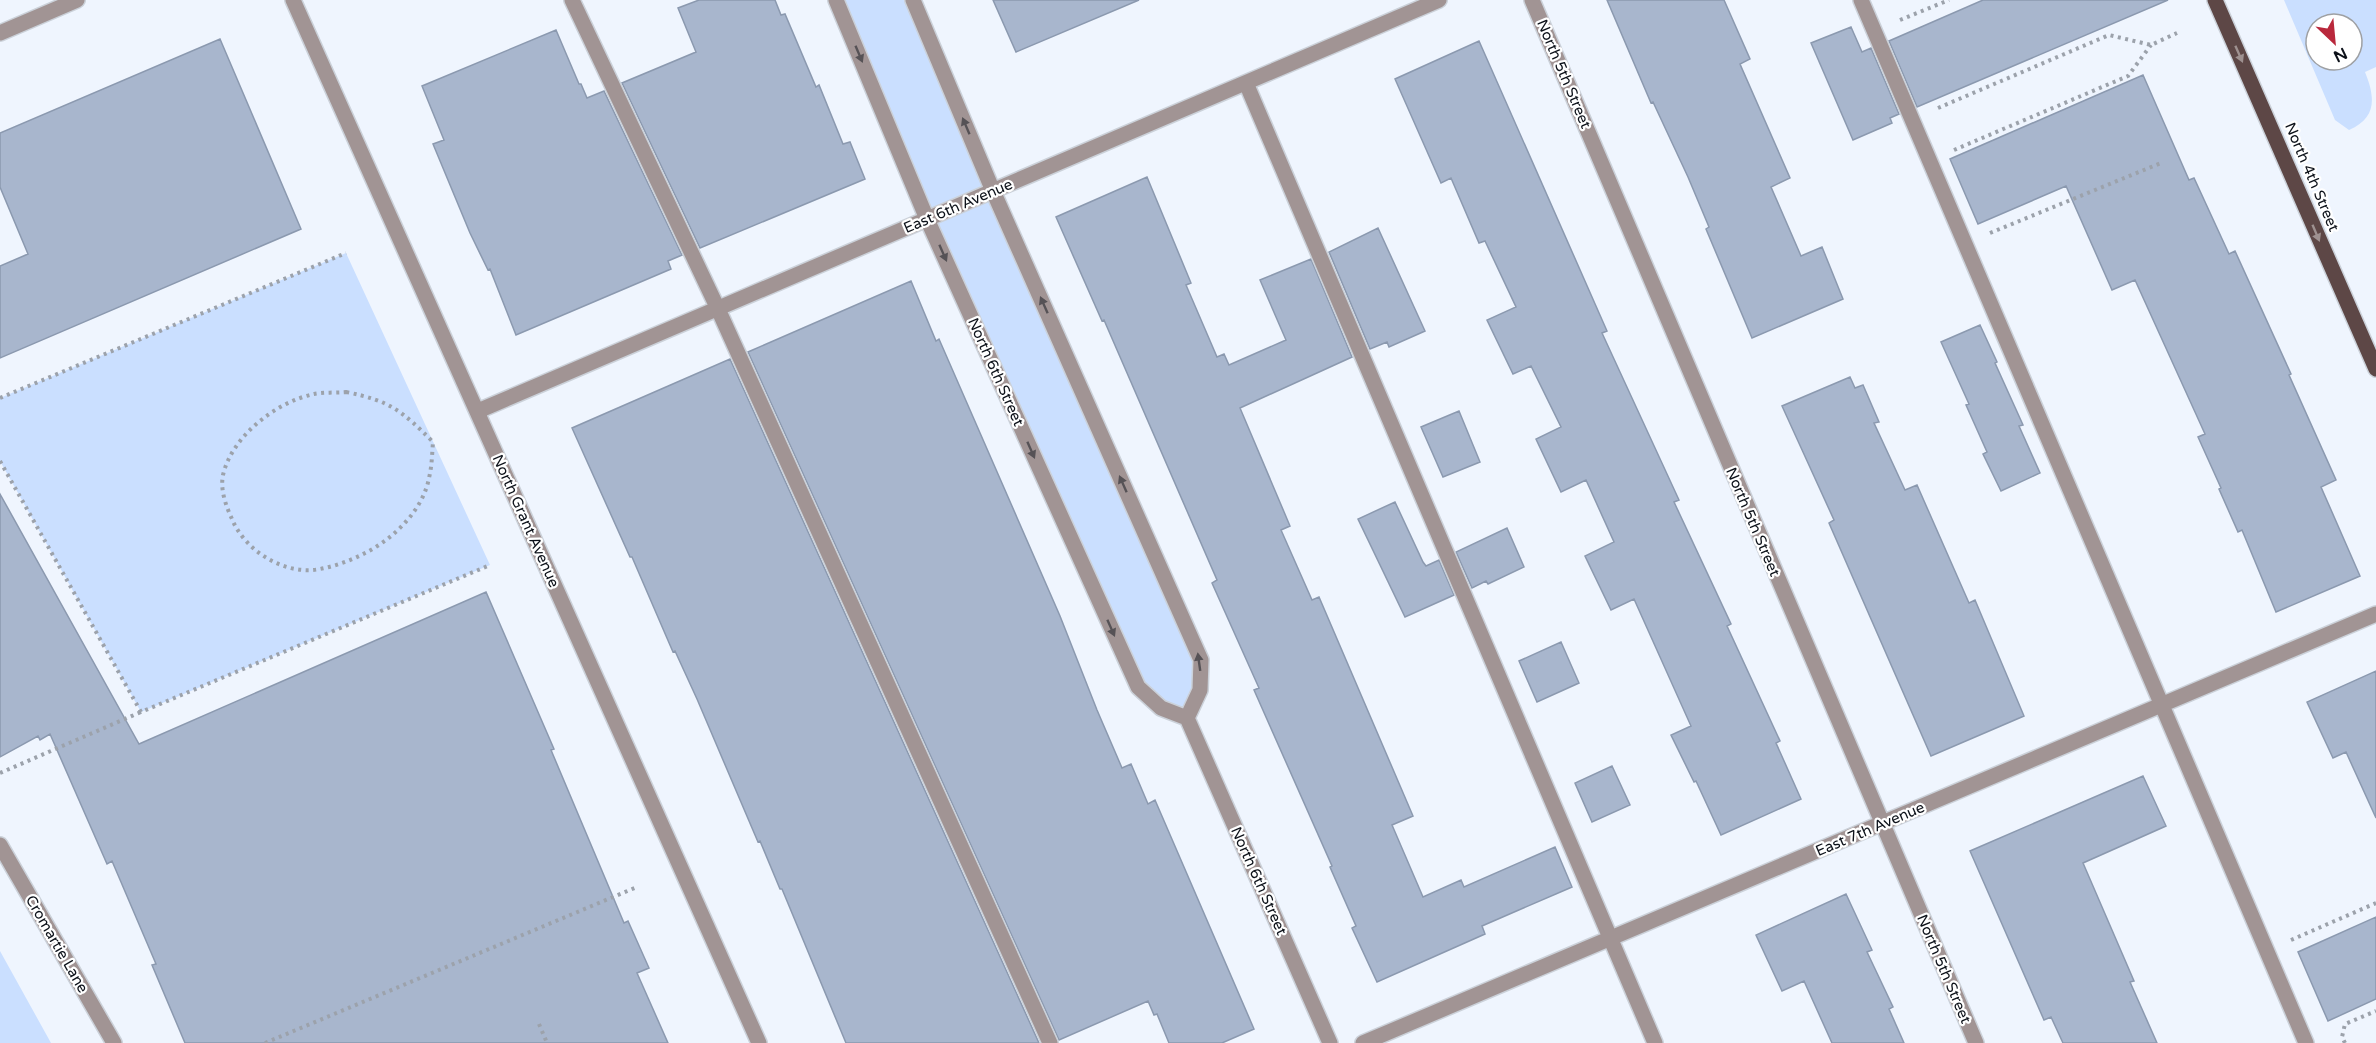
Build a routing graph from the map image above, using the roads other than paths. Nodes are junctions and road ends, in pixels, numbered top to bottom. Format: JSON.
{"nodes":[{"id":1,"x":77,"y":0,"type":"edge"},
{"id":2,"x":293,"y":0,"type":"edge"},
{"id":3,"x":572,"y":0,"type":"edge"},
{"id":4,"x":836,"y":0,"type":"edge"},
{"id":5,"x":913,"y":0,"type":"edge"},
{"id":6,"x":1439,"y":0,"type":"edge"},
{"id":7,"x":1532,"y":0,"type":"edge"},
{"id":8,"x":1862,"y":0,"type":"edge"},
{"id":9,"x":2216,"y":0,"type":"edge"},
{"id":10,"x":58,"y":4,"type":"edge"},
{"id":11,"x":0,"y":33,"type":"edge"},
{"id":12,"x":1246,"y":83,"type":"junction"},
{"id":13,"x":993,"y":191,"type":"junction"},
{"id":14,"x":927,"y":219,"type":"junction"},
{"id":15,"x":718,"y":309,"type":"junction"},
{"id":16,"x":2376,"y":369,"type":"edge"},
{"id":17,"x":478,"y":411,"type":"junction"},
{"id":18,"x":2376,"y":614,"type":"edge"},
{"id":19,"x":2162,"y":705,"type":"junction"},
{"id":20,"x":1187,"y":718,"type":"junction"},
{"id":21,"x":1881,"y":824,"type":"junction"},
{"id":22,"x":0,"y":845,"type":"edge"},
{"id":23,"x":1611,"y":938,"type":"junction"},
{"id":24,"x":114,"y":1043,"type":"edge"},
{"id":25,"x":759,"y":1043,"type":"edge"},
{"id":26,"x":1050,"y":1043,"type":"edge"},
{"id":27,"x":1330,"y":1043,"type":"edge"},
{"id":28,"x":1364,"y":1043,"type":"edge"},
{"id":29,"x":1655,"y":1043,"type":"edge"},
{"id":30,"x":1976,"y":1043,"type":"edge"},
{"id":31,"x":2306,"y":1043,"type":"edge"}],
"edges":[{"from":1,"to":10,"type":"street"},
{"from":2,"to":17,"type":"street","name":"North Grant Avenue"},
{"from":3,"to":15,"type":"street"},
{"from":4,"to":14,"type":"street","name":"North 6th Street","one_way":true},
{"from":13,"to":5,"type":"street","one_way":true},
{"from":6,"to":12,"type":"street","name":"East 6th Avenue"},
{"from":7,"to":21,"type":"street","name":"North 5th Street"},
{"from":8,"to":19,"type":"street"},
{"from":9,"to":16,"type":"main road","name":"North 4th Street","one_way":true},
{"from":10,"to":11,"type":"street"},
{"from":12,"to":13,"type":"street","name":"East 6th Avenue"},
{"from":12,"to":23,"type":"street"},
{"from":13,"to":14,"type":"street","name":"East 6th Avenue"},
{"from":20,"to":13,"type":"street","one_way":true},
{"from":14,"to":15,"type":"street","name":"East 6th Avenue"},
{"from":14,"to":20,"type":"street","name":"North 6th Street","one_way":true},
{"from":15,"to":17,"type":"street","name":"East 6th Avenue"},
{"from":15,"to":26,"type":"street"},
{"from":17,"to":25,"type":"street","name":"North Grant Avenue"},
{"from":18,"to":19,"type":"street","name":"East 7th Avenue"},
{"from":19,"to":21,"type":"street","name":"East 7th Avenue"},
{"from":19,"to":31,"type":"street"},
{"from":20,"to":27,"type":"street","name":"North 6th Street"},
{"from":21,"to":23,"type":"street","name":"East 7th Avenue"},
{"from":21,"to":30,"type":"street","name":"North 5th Street"},
{"from":22,"to":24,"type":"street","name":"Cromartie Lane"},
{"from":23,"to":28,"type":"street","name":"East 7th Avenue"},
{"from":23,"to":29,"type":"street"}]}
